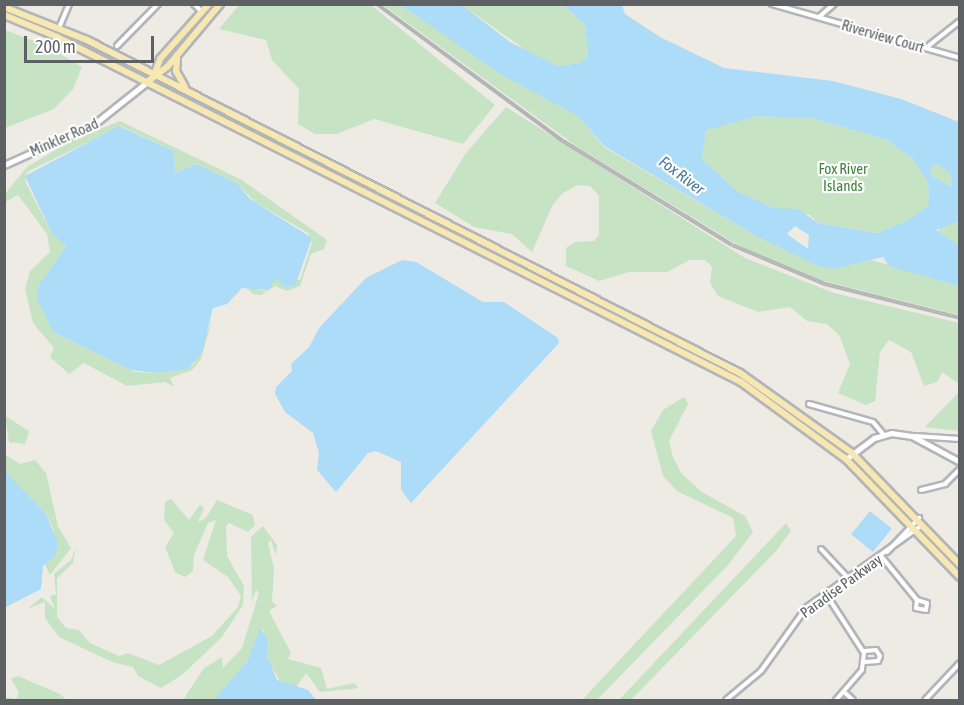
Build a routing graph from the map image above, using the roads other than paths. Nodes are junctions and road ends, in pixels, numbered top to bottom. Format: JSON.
{"nodes":[{"id":1,"x":69,"y":4,"type":"edge"},
{"id":2,"x":158,"y":4,"type":"edge"},
{"id":3,"x":194,"y":4,"type":"edge"},
{"id":4,"x":209,"y":4,"type":"edge"},
{"id":5,"x":220,"y":4,"type":"edge"},
{"id":6,"x":772,"y":4,"type":"edge"},
{"id":7,"x":834,"y":4,"type":"edge"},
{"id":8,"x":4,"y":7,"type":"edge"},
{"id":9,"x":202,"y":12,"type":"junction"},
{"id":10,"x":4,"y":15,"type":"edge"},
{"id":11,"x":818,"y":17,"type":"junction"},
{"id":12,"x":960,"y":21,"type":"edge"},
{"id":13,"x":59,"y":28,"type":"junction"},
{"id":14,"x":117,"y":46,"type":"dead end"},
{"id":15,"x":927,"y":48,"type":"junction"},
{"id":16,"x":177,"y":56,"type":"junction"},
{"id":17,"x":960,"y":57,"type":"edge"},
{"id":18,"x":155,"y":74,"type":"junction"},
{"id":19,"x":147,"y":82,"type":"junction"},
{"id":20,"x":187,"y":90,"type":"junction"},
{"id":21,"x":4,"y":165,"type":"edge"},
{"id":22,"x":809,"y":404,"type":"dead end"},
{"id":23,"x":883,"y":434,"type":"junction"},
{"id":24,"x":912,"y":436,"type":"junction"},
{"id":25,"x":960,"y":439,"type":"edge"},
{"id":26,"x":852,"y":453,"type":"junction"},
{"id":27,"x":846,"y":459,"type":"junction"},
{"id":28,"x":960,"y":462,"type":"edge"},
{"id":29,"x":960,"y":469,"type":"edge"},
{"id":30,"x":921,"y":490,"type":"dead end"},
{"id":31,"x":921,"y":521,"type":"junction"},
{"id":32,"x":915,"y":526,"type":"junction"},
{"id":33,"x":821,"y":549,"type":"dead end"},
{"id":34,"x":881,"y":556,"type":"junction"},
{"id":35,"x":960,"y":565,"type":"edge"},
{"id":36,"x":960,"y":578,"type":"edge"},
{"id":37,"x":849,"y":579,"type":"junction"},
{"id":38,"x":826,"y":594,"type":"junction"},
{"id":39,"x":917,"y":600,"type":"dead end"},
{"id":40,"x":864,"y":651,"type":"junction"},
{"id":41,"x":865,"y":662,"type":"junction"},
{"id":42,"x":960,"y":663,"type":"edge"},
{"id":43,"x":844,"y":692,"type":"junction"},
{"id":44,"x":726,"y":700,"type":"edge"},
{"id":45,"x":836,"y":700,"type":"edge"},
{"id":46,"x":853,"y":700,"type":"edge"},
{"id":47,"x":925,"y":700,"type":"edge"}],
"edges":[{"from":1,"to":13,"type":"street"},
{"from":2,"to":14,"type":"street"},
{"from":3,"to":9,"type":"street"},
{"from":4,"to":9,"type":"main road"},
{"from":5,"to":16,"type":"main road"},
{"from":6,"to":11,"type":"street","name":"Riverview Court"},
{"from":7,"to":11,"type":"street"},
{"from":8,"to":13,"type":"main road"},
{"from":9,"to":18,"type":"main road"},
{"from":10,"to":19,"type":"main road"},
{"from":11,"to":15,"type":"street","name":"Riverview Court"},
{"from":12,"to":15,"type":"street"},
{"from":13,"to":18,"type":"main road"},
{"from":15,"to":17,"type":"street","name":"Riverview Court"},
{"from":16,"to":18,"type":"main road"},
{"from":16,"to":20,"type":"main road"},
{"from":18,"to":19,"type":"main road"},
{"from":18,"to":20,"type":"main road"},
{"from":19,"to":21,"type":"street","name":"Minkler Road"},
{"from":19,"to":27,"type":"main road"},
{"from":20,"to":26,"type":"main road"},
{"from":22,"to":23,"type":"street"},
{"from":23,"to":24,"type":"street"},
{"from":23,"to":26,"type":"street"},
{"from":24,"to":25,"type":"street"},
{"from":24,"to":28,"type":"street"},
{"from":26,"to":27,"type":"street"},
{"from":26,"to":31,"type":"main road"},
{"from":27,"to":32,"type":"main road"},
{"from":29,"to":30,"type":"street"},
{"from":31,"to":32,"type":"street","name":"Paradise Parkway"},
{"from":31,"to":35,"type":"main road"},
{"from":32,"to":34,"type":"street","name":"Paradise Parkway"},
{"from":32,"to":36,"type":"main road"},
{"from":33,"to":37,"type":"street"},
{"from":34,"to":37,"type":"street","name":"Paradise Parkway"},
{"from":34,"to":39,"type":"street"},
{"from":37,"to":38,"type":"street","name":"Paradise Parkway"},
{"from":38,"to":40,"type":"street"},
{"from":38,"to":44,"type":"street","name":"Paradise Parkway"},
{"from":40,"to":41,"type":"street"},
{"from":40,"to":41,"type":"street"},
{"from":41,"to":43,"type":"street"},
{"from":42,"to":47,"type":"street"},
{"from":43,"to":45,"type":"street"},
{"from":43,"to":46,"type":"street"}]}
